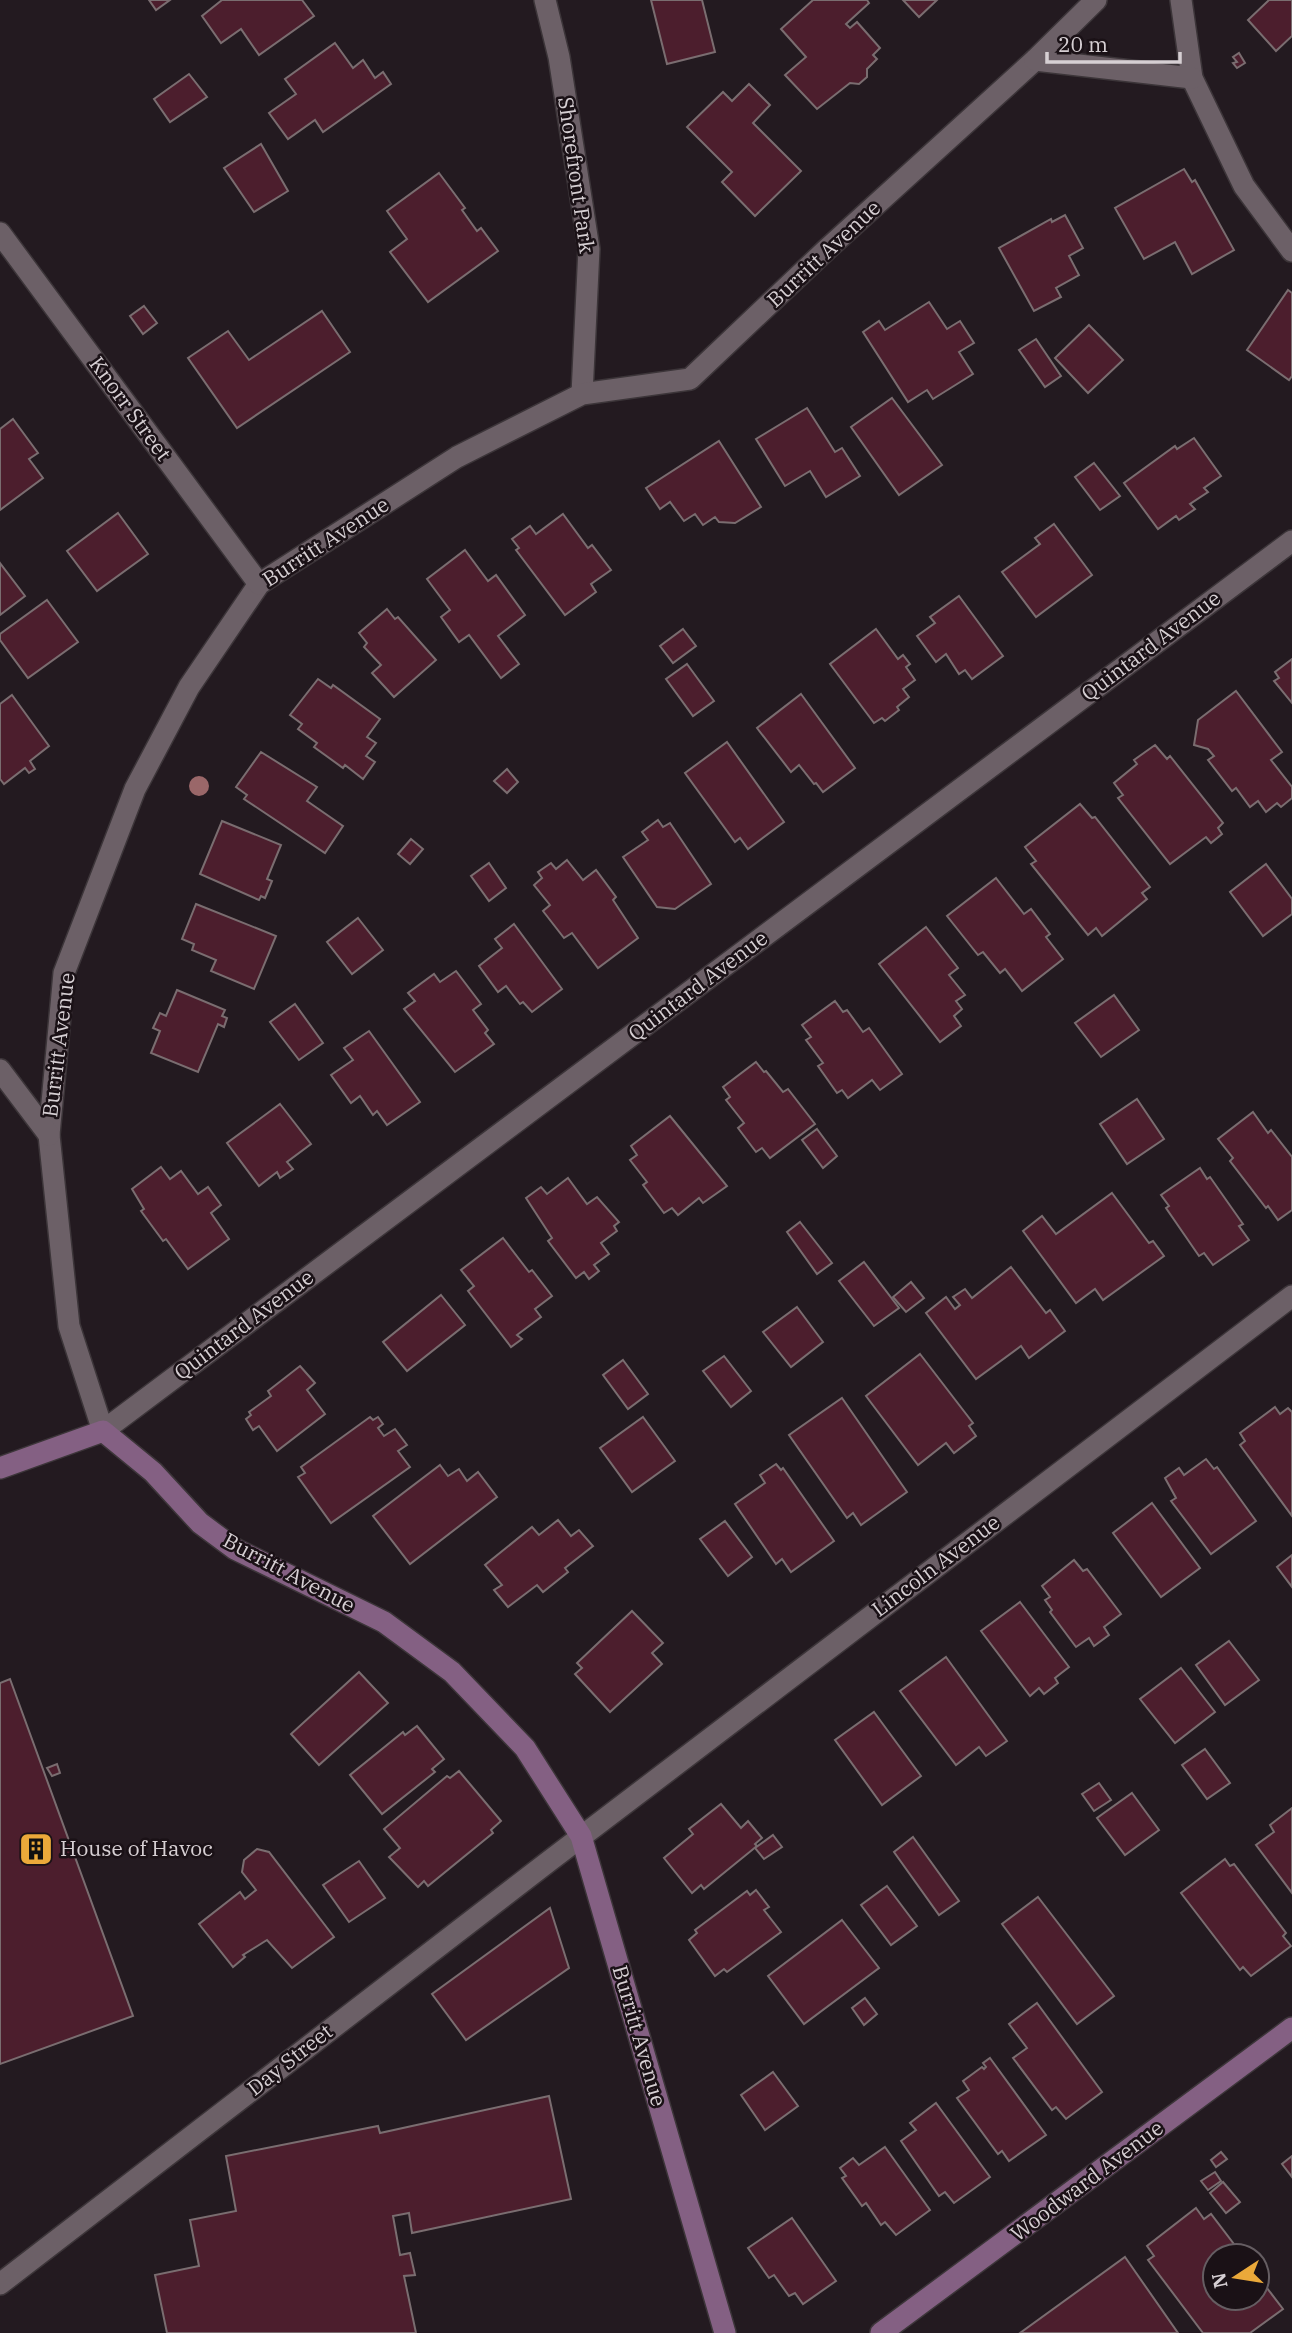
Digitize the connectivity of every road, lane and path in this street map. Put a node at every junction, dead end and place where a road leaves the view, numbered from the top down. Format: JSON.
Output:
{"nodes":[{"id":1,"x":545,"y":0,"type":"edge"},
{"id":2,"x":1096,"y":0,"type":"edge"},
{"id":3,"x":1181,"y":0,"type":"edge"},
{"id":4,"x":1035,"y":60,"type":"junction"},
{"id":5,"x":1192,"y":78,"type":"junction"},
{"id":6,"x":0,"y":233,"type":"edge"},
{"id":7,"x":1292,"y":251,"type":"edge"},
{"id":8,"x":582,"y":394,"type":"junction"},
{"id":9,"x":1292,"y":541,"type":"edge"},
{"id":10,"x":259,"y":584,"type":"junction"},
{"id":11,"x":0,"y":1070,"type":"edge"},
{"id":12,"x":49,"y":1135,"type":"junction"},
{"id":13,"x":1292,"y":1296,"type":"edge"},
{"id":14,"x":103,"y":1431,"type":"junction"},
{"id":15,"x":0,"y":1468,"type":"edge"},
{"id":16,"x":581,"y":1836,"type":"junction"},
{"id":17,"x":1292,"y":2028,"type":"edge"},
{"id":18,"x":0,"y":2284,"type":"edge"},
{"id":19,"x":724,"y":2333,"type":"edge"},
{"id":20,"x":881,"y":2333,"type":"edge"}],
"edges":[{"from":1,"to":8,"type":"street","name":"Shorefront Park"},
{"from":2,"to":4,"type":"street","name":"Burritt Avenue"},
{"from":3,"to":5,"type":"street"},
{"from":4,"to":5,"type":"street"},
{"from":4,"to":8,"type":"street","name":"Burritt Avenue"},
{"from":5,"to":7,"type":"street"},
{"from":6,"to":10,"type":"street","name":"Knorr Street"},
{"from":8,"to":10,"type":"street","name":"Burritt Avenue"},
{"from":9,"to":14,"type":"street","name":"Quintard Avenue"},
{"from":10,"to":12,"type":"street","name":"Burritt Avenue"},
{"from":11,"to":12,"type":"street"},
{"from":12,"to":14,"type":"street","name":"Burritt Avenue"},
{"from":13,"to":16,"type":"street","name":"Lincoln Avenue"},
{"from":14,"to":15,"type":"main road"},
{"from":14,"to":16,"type":"main road","name":"Burritt Avenue"},
{"from":16,"to":18,"type":"street","name":"Day Street"},
{"from":16,"to":19,"type":"main road","name":"Burritt Avenue"},
{"from":17,"to":20,"type":"main road","name":"Woodward Avenue"}]}
